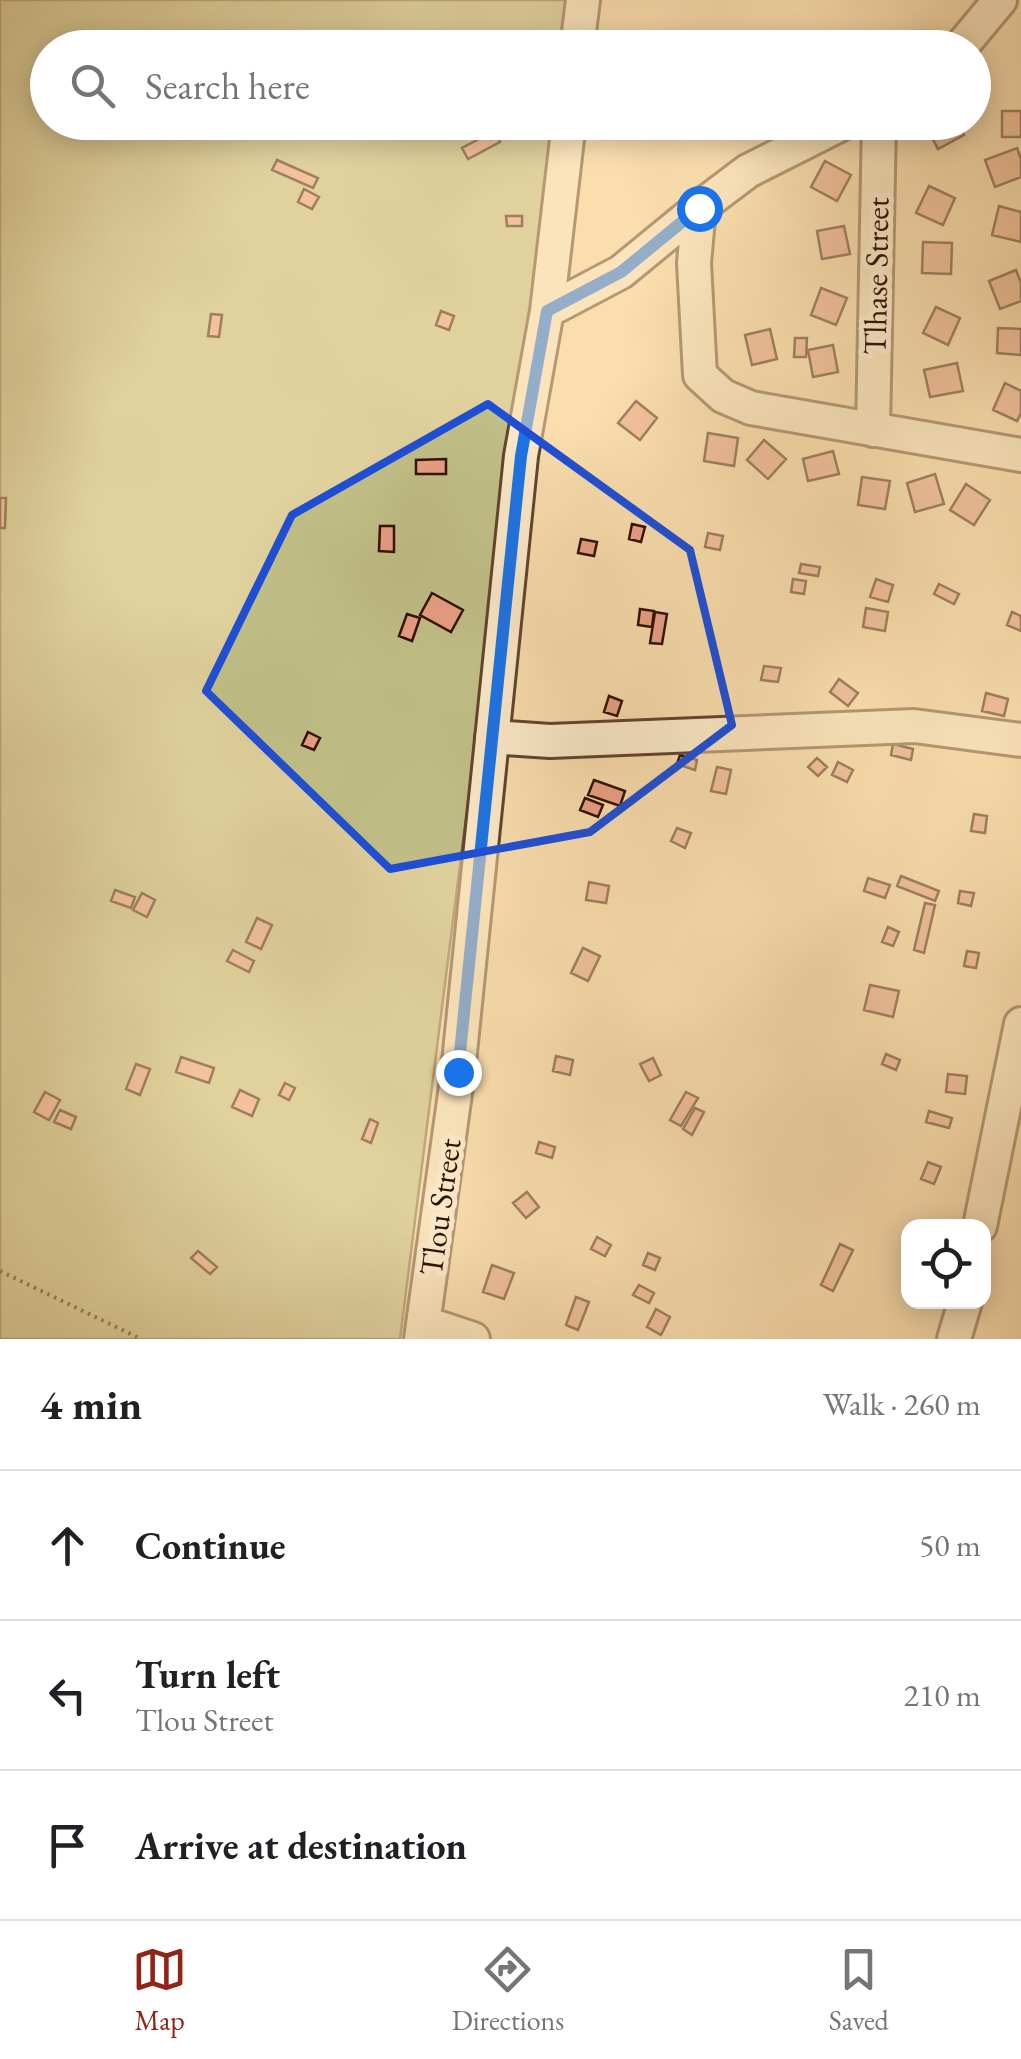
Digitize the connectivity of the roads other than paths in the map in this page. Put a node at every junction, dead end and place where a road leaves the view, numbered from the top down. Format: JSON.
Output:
{"nodes":[{"id":1,"x":583,"y":0,"type":"edge"},
{"id":2,"x":1000,"y":0,"type":"edge"},
{"id":3,"x":579,"y":30,"type":"edge"},
{"id":4,"x":975,"y":30,"type":"edge"},
{"id":5,"x":566,"y":140,"type":"edge"},
{"id":6,"x":809,"y":140,"type":"edge"},
{"id":7,"x":879,"y":140,"type":"edge"},
{"id":8,"x":699,"y":208,"type":"junction"},
{"id":9,"x":547,"y":311,"type":"junction"},
{"id":10,"x":874,"y":430,"type":"junction"},
{"id":11,"x":1021,"y":454,"type":"edge"},
{"id":12,"x":492,"y":737,"type":"junction"},
{"id":13,"x":1021,"y":740,"type":"edge"},
{"id":14,"x":1021,"y":1024,"type":"edge"},
{"id":15,"x":981,"y":1219,"type":"edge"},
{"id":16,"x":963,"y":1309,"type":"edge"},
{"id":17,"x":423,"y":1331,"type":"edge"},
{"id":18,"x":473,"y":1339,"type":"edge"},
{"id":19,"x":954,"y":1339,"type":"edge"}],
"edges":[{"from":1,"to":3,"type":"street"},
{"from":2,"to":4,"type":"street"},
{"from":5,"to":9,"type":"street","name":"Tlou Street"},
{"from":6,"to":8,"type":"street"},
{"from":7,"to":10,"type":"street","name":"Tlhase Street"},
{"from":8,"to":9,"type":"street"},
{"from":8,"to":10,"type":"street"},
{"from":9,"to":12,"type":"street","name":"Tlou Street"},
{"from":10,"to":11,"type":"street"},
{"from":12,"to":13,"type":"street"},
{"from":12,"to":17,"type":"street","name":"Tlou Street"},
{"from":14,"to":15,"type":"street"},
{"from":16,"to":19,"type":"street"},
{"from":17,"to":18,"type":"street"}]}
